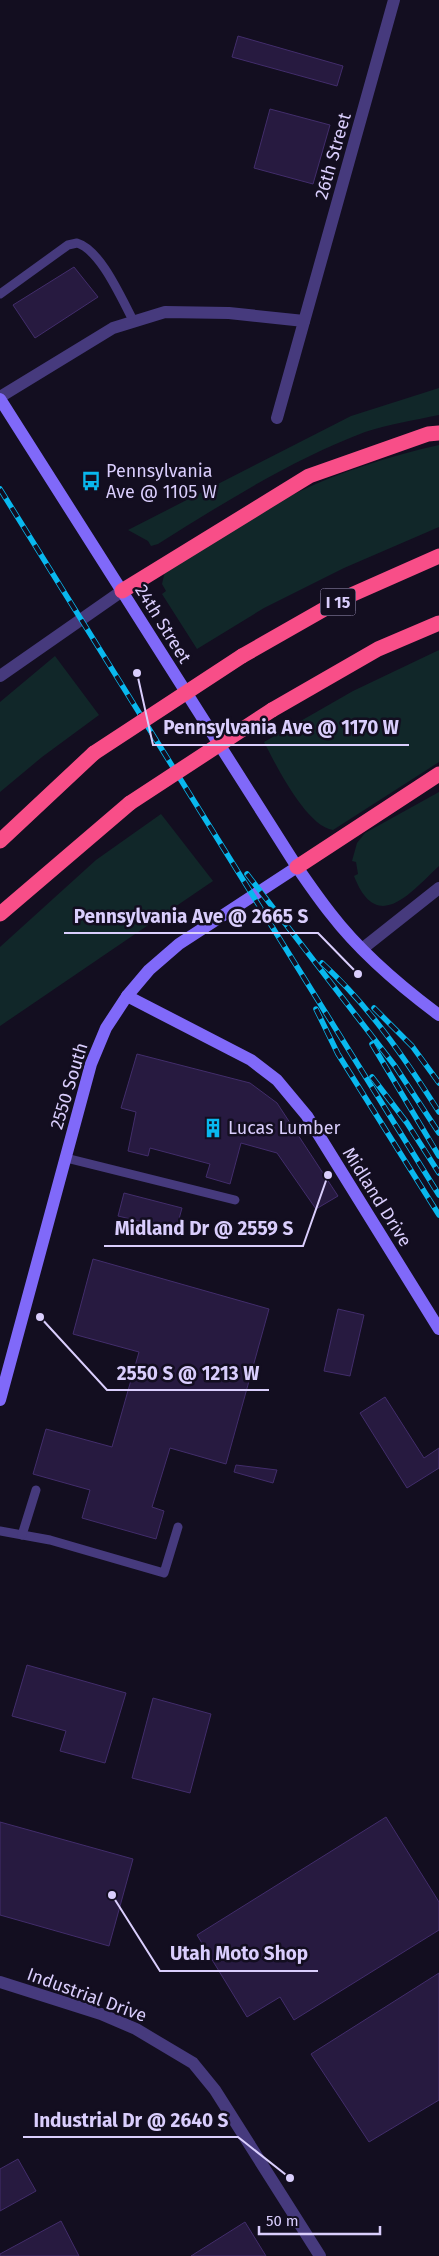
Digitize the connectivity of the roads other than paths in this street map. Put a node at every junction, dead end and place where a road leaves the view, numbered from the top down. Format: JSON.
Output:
{"nodes":[{"id":1,"x":394,"y":0,"type":"edge"},
{"id":2,"x":0,"y":294,"type":"edge"},
{"id":3,"x":304,"y":321,"type":"junction"},
{"id":4,"x":134,"y":322,"type":"junction"},
{"id":5,"x":0,"y":398,"type":"edge"},
{"id":6,"x":277,"y":418,"type":"dead end"},
{"id":7,"x":439,"y":433,"type":"edge"},
{"id":8,"x":439,"y":556,"type":"edge"},
{"id":9,"x":122,"y":591,"type":"junction"},
{"id":10,"x":439,"y":623,"type":"edge"},
{"id":11,"x":0,"y":676,"type":"edge"},
{"id":12,"x":439,"y":774,"type":"edge"},
{"id":13,"x":0,"y":841,"type":"edge"},
{"id":14,"x":297,"y":867,"type":"junction"},
{"id":15,"x":439,"y":888,"type":"edge"},
{"id":16,"x":0,"y":914,"type":"edge"},
{"id":17,"x":362,"y":949,"type":"junction"},
{"id":18,"x":127,"y":996,"type":"junction"},
{"id":19,"x":439,"y":1014,"type":"edge"},
{"id":20,"x":66,"y":1158,"type":"junction"},
{"id":21,"x":235,"y":1200,"type":"dead end"},
{"id":22,"x":439,"y":1329,"type":"edge"},
{"id":23,"x":0,"y":1400,"type":"edge"},
{"id":24,"x":36,"y":1490,"type":"dead end"},
{"id":25,"x":178,"y":1527,"type":"dead end"},
{"id":26,"x":0,"y":1531,"type":"edge"},
{"id":27,"x":22,"y":1535,"type":"junction"},
{"id":28,"x":0,"y":1982,"type":"edge"},
{"id":29,"x":320,"y":2256,"type":"edge"}],
"edges":[{"from":1,"to":3,"type":"street","name":"26th Street"},
{"from":2,"to":4,"type":"lane"},
{"from":3,"to":4,"type":"street"},
{"from":3,"to":6,"type":"street","name":"26th Street"},
{"from":4,"to":5,"type":"street"},
{"from":5,"to":9,"type":"main road","name":"24th Street"},
{"from":7,"to":9,"type":"highway"},
{"from":8,"to":13,"type":"highway","number":"I 15","bridge":true},
{"from":9,"to":11,"type":"street"},
{"from":9,"to":14,"type":"main road","name":"24th Street"},
{"from":10,"to":16,"type":"highway","bridge":true},
{"from":12,"to":14,"type":"highway"},
{"from":14,"to":17,"type":"main road","name":"24th Street"},
{"from":14,"to":18,"type":"main road","name":"2550 South"},
{"from":15,"to":17,"type":"street"},
{"from":17,"to":19,"type":"main road","name":"24th Street"},
{"from":18,"to":20,"type":"main road","name":"2550 South"},
{"from":18,"to":22,"type":"main road","name":"Midland Drive"},
{"from":20,"to":21,"type":"lane"},
{"from":20,"to":23,"type":"main road","name":"2550 South"},
{"from":24,"to":27,"type":"lane"},
{"from":25,"to":27,"type":"lane"},
{"from":26,"to":27,"type":"lane"},
{"from":28,"to":29,"type":"street","name":"Industrial Drive"}]}
